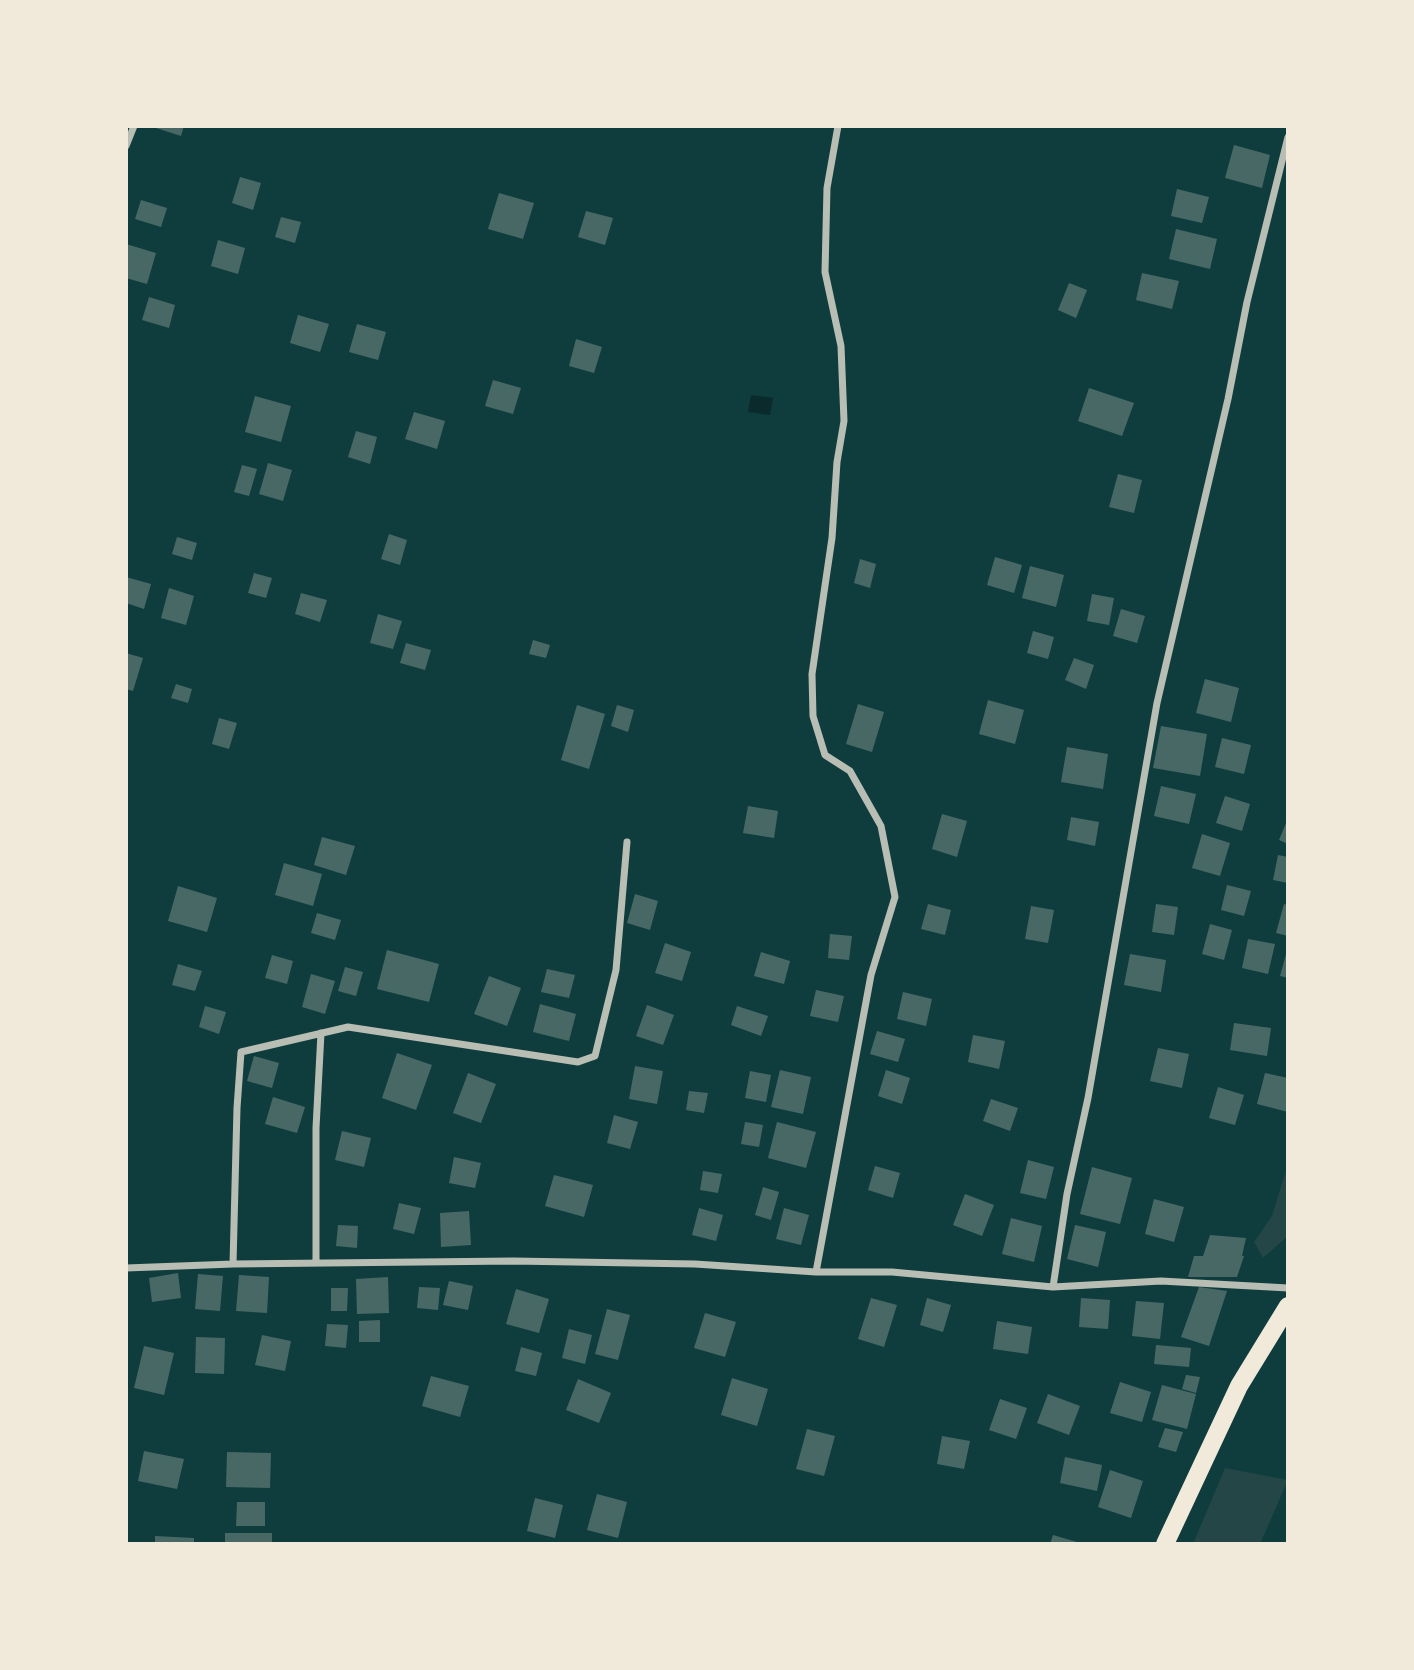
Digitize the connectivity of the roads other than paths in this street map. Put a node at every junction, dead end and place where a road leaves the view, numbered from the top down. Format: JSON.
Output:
{"nodes":[{"id":1,"x":134,"y":126,"type":"edge"},
{"id":2,"x":838,"y":126,"type":"edge"},
{"id":3,"x":1288,"y":137,"type":"edge"},
{"id":4,"x":126,"y":146,"type":"edge"},
{"id":5,"x":627,"y":842,"type":"dead end"},
{"id":6,"x":321,"y":1033,"type":"junction"},
{"id":7,"x":316,"y":1262,"type":"junction"},
{"id":8,"x":233,"y":1264,"type":"junction"},
{"id":9,"x":126,"y":1268,"type":"edge"},
{"id":10,"x":816,"y":1272,"type":"junction"},
{"id":11,"x":1053,"y":1287,"type":"junction"},
{"id":12,"x":1288,"y":1288,"type":"edge"},
{"id":13,"x":1288,"y":1306,"type":"edge"},
{"id":14,"x":1165,"y":1544,"type":"edge"}],
"edges":[{"from":1,"to":4,"type":"street"},
{"from":2,"to":10,"type":"street"},
{"from":3,"to":11,"type":"street"},
{"from":5,"to":6,"type":"street"},
{"from":6,"to":7,"type":"street"},
{"from":6,"to":8,"type":"street"},
{"from":7,"to":8,"type":"street"},
{"from":7,"to":10,"type":"street"},
{"from":8,"to":9,"type":"street"},
{"from":10,"to":11,"type":"street"},
{"from":11,"to":12,"type":"street"},
{"from":13,"to":14,"type":"highway"}]}
